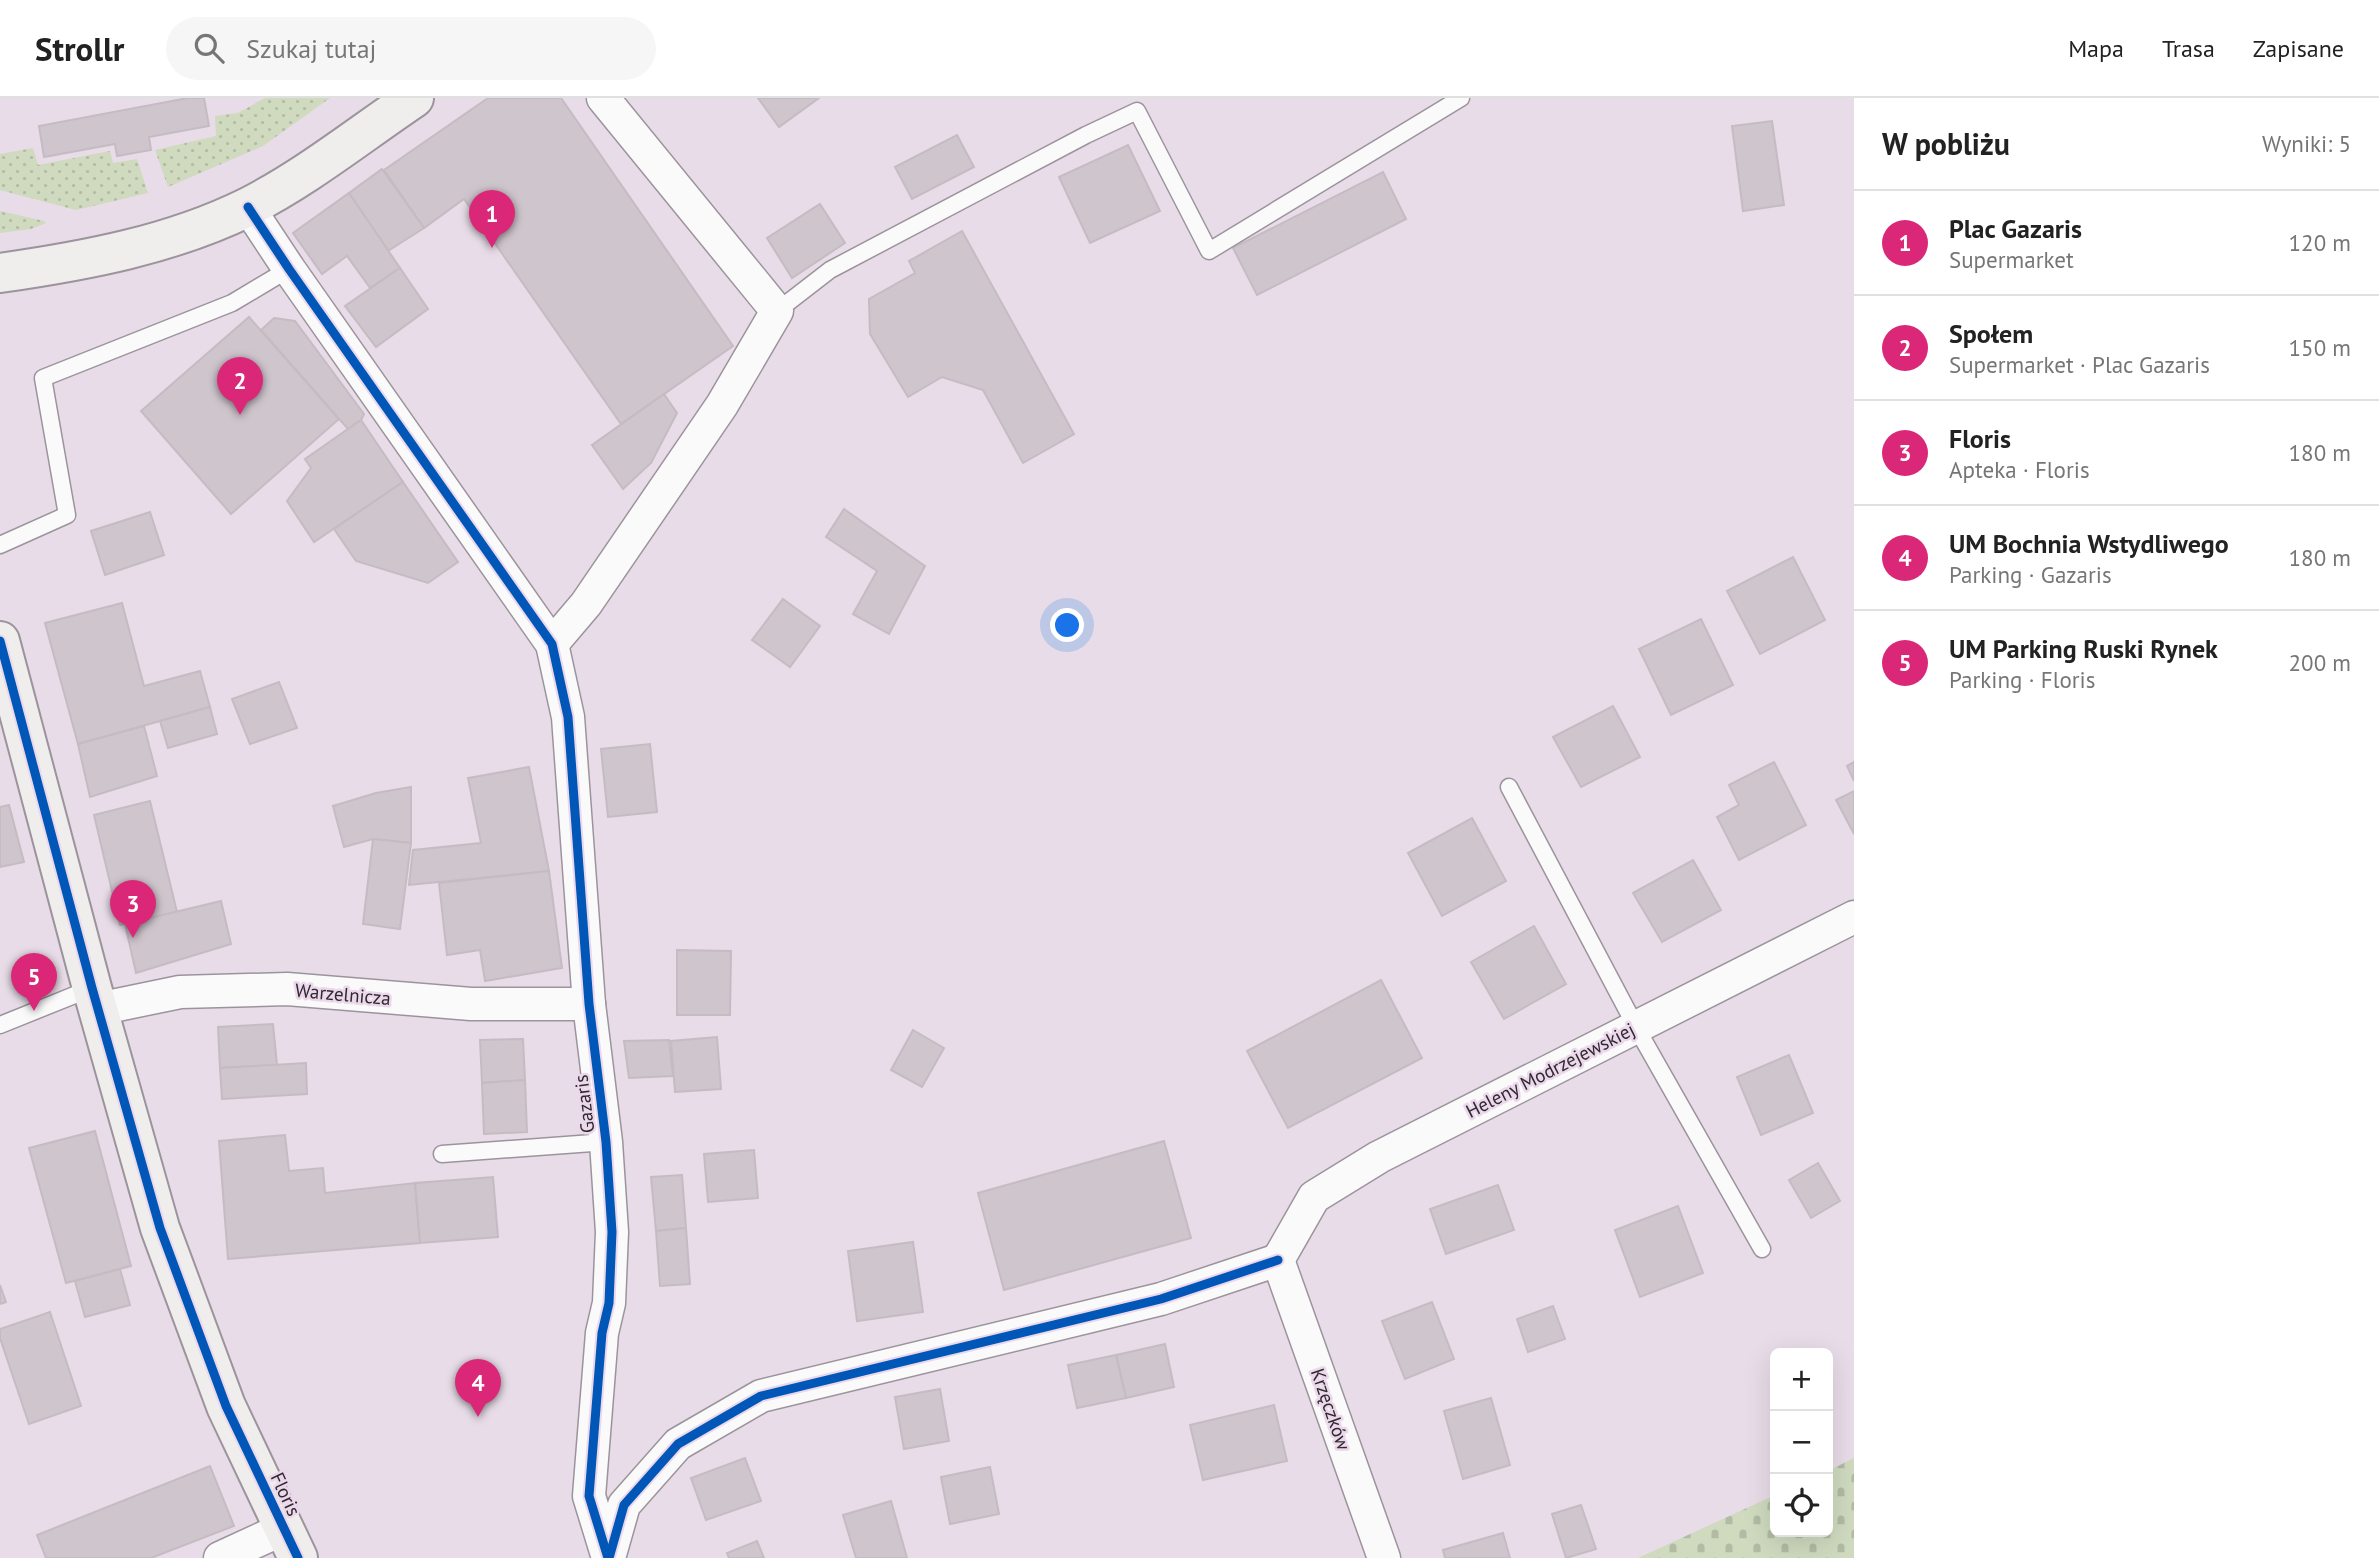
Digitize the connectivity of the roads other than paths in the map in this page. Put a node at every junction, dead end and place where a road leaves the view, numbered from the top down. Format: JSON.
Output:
{"nodes":[{"id":1,"x":414,"y":98,"type":"edge"},
{"id":2,"x":603,"y":98,"type":"edge"},
{"id":3,"x":1461,"y":98,"type":"edge"},
{"id":4,"x":248,"y":206,"type":"junction"},
{"id":5,"x":289,"y":269,"type":"junction"},
{"id":6,"x":0,"y":272,"type":"edge"},
{"id":7,"x":777,"y":311,"type":"junction"},
{"id":8,"x":0,"y":545,"type":"edge"},
{"id":9,"x":0,"y":641,"type":"edge"},
{"id":10,"x":552,"y":644,"type":"junction"},
{"id":11,"x":1509,"y":787,"type":"dead end"},
{"id":12,"x":1854,"y":917,"type":"edge"},
{"id":13,"x":95,"y":999,"type":"junction"},
{"id":14,"x":589,"y":1004,"type":"junction"},
{"id":15,"x":0,"y":1026,"type":"edge"},
{"id":16,"x":1636,"y":1027,"type":"junction"},
{"id":17,"x":606,"y":1142,"type":"junction"},
{"id":18,"x":442,"y":1154,"type":"dead end"},
{"id":19,"x":1762,"y":1249,"type":"dead end"},
{"id":20,"x":1278,"y":1260,"type":"junction"},
{"id":21,"x":291,"y":1544,"type":"edge"},
{"id":22,"x":220,"y":1558,"type":"edge"},
{"id":23,"x":609,"y":1558,"type":"edge"},
{"id":24,"x":1384,"y":1558,"type":"edge"}],
"edges":[{"from":1,"to":4,"type":"street"},
{"from":2,"to":7,"type":"street"},
{"from":3,"to":7,"type":"lane"},
{"from":4,"to":5,"type":"street"},
{"from":4,"to":6,"type":"street"},
{"from":5,"to":8,"type":"lane"},
{"from":5,"to":10,"type":"street"},
{"from":7,"to":10,"type":"street"},
{"from":9,"to":13,"type":"street","name":"Floris"},
{"from":10,"to":14,"type":"street","name":"Gazaris"},
{"from":11,"to":16,"type":"lane"},
{"from":12,"to":16,"type":"street","name":"Heleny Modrzejewskiej"},
{"from":13,"to":14,"type":"street","name":"Warzelnicza"},
{"from":13,"to":15,"type":"lane"},
{"from":13,"to":21,"type":"street","name":"Floris"},
{"from":14,"to":17,"type":"street","name":"Gazaris"},
{"from":16,"to":19,"type":"lane"},
{"from":16,"to":20,"type":"street","name":"Heleny Modrzejewskiej"},
{"from":17,"to":18,"type":"lane"},
{"from":17,"to":23,"type":"street","name":"Gazaris"},
{"from":20,"to":23,"type":"street"},
{"from":20,"to":24,"type":"street","name":"Krzęczków"},
{"from":21,"to":22,"type":"street"}]}
